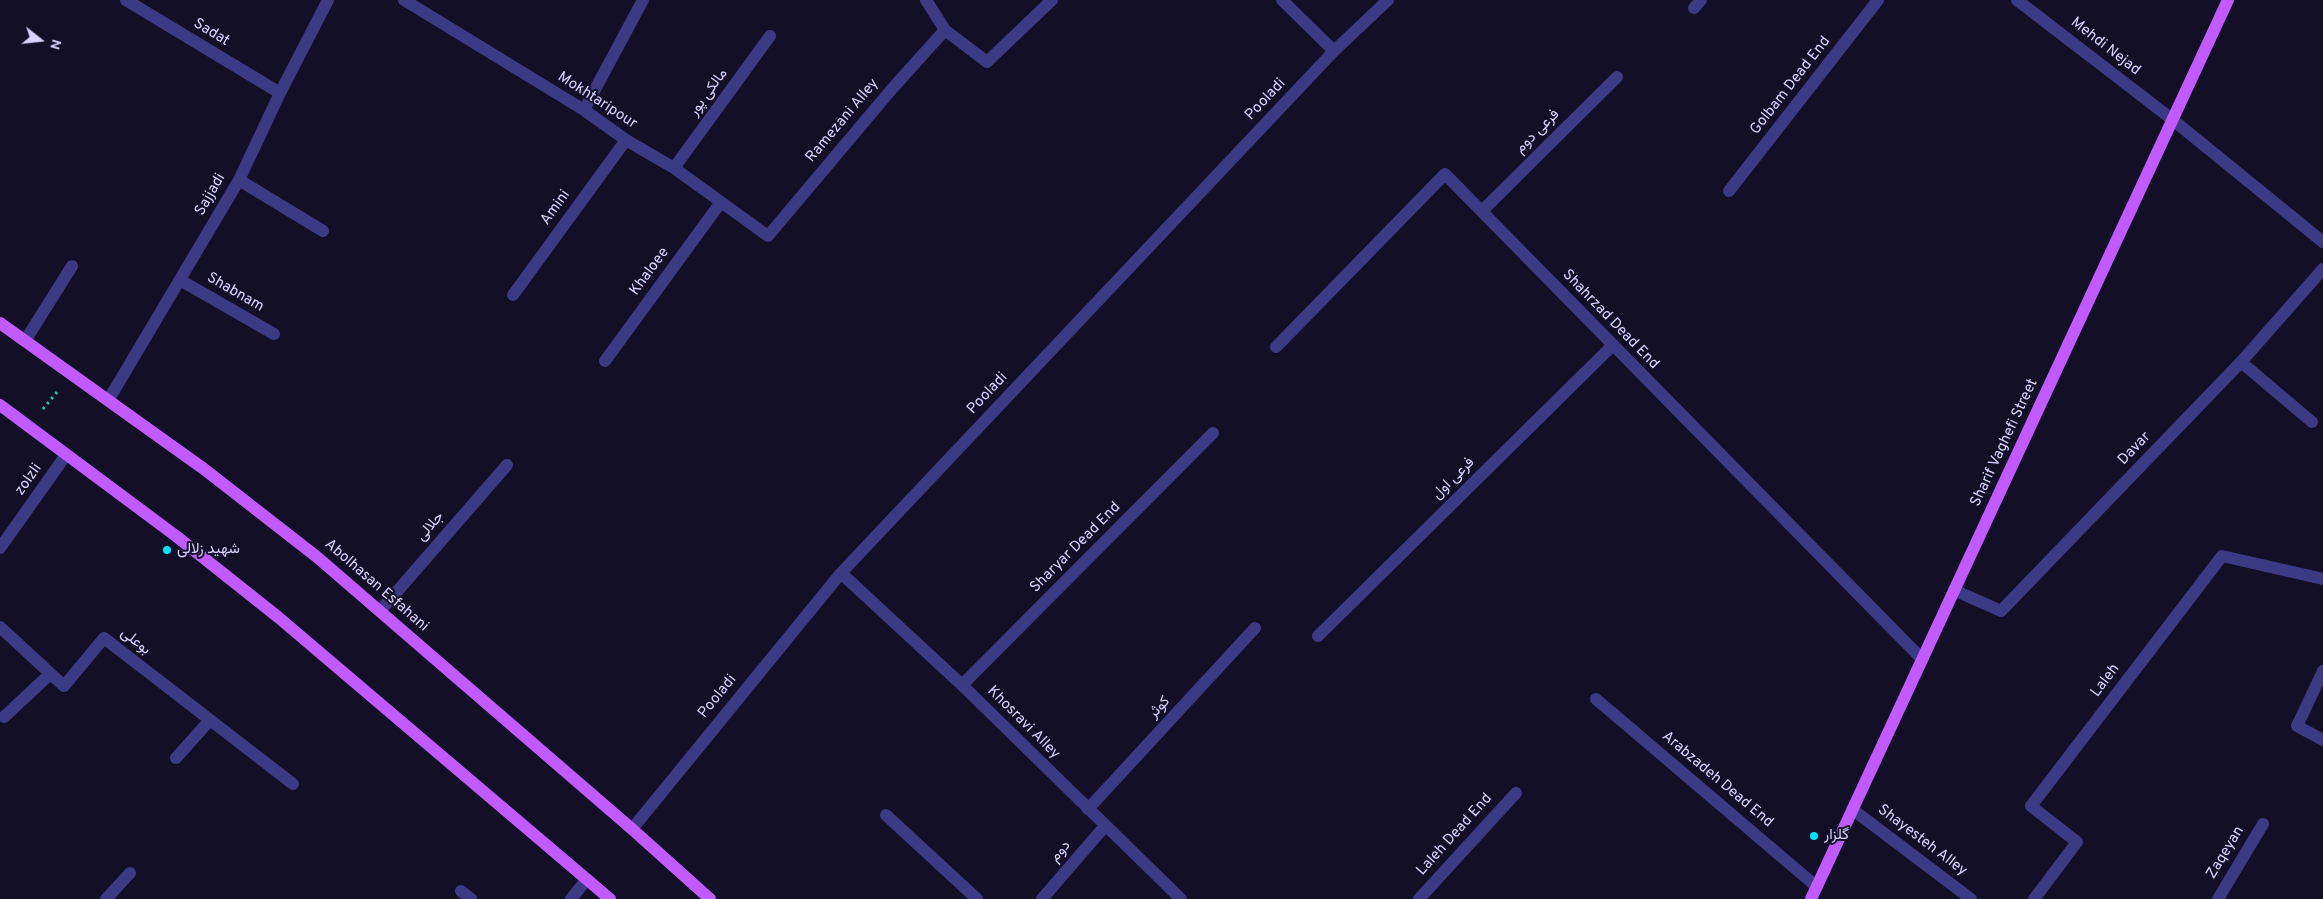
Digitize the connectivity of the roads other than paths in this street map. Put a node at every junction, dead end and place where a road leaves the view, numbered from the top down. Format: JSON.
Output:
{"nodes":[{"id":1,"x":126,"y":0,"type":"edge"},
{"id":2,"x":328,"y":0,"type":"edge"},
{"id":3,"x":404,"y":0,"type":"edge"},
{"id":4,"x":643,"y":0,"type":"edge"},
{"id":5,"x":926,"y":0,"type":"edge"},
{"id":6,"x":1052,"y":0,"type":"edge"},
{"id":7,"x":1282,"y":0,"type":"edge"},
{"id":8,"x":1388,"y":0,"type":"edge"},
{"id":9,"x":1878,"y":0,"type":"edge"},
{"id":10,"x":2017,"y":0,"type":"edge"},
{"id":11,"x":2228,"y":0,"type":"edge"},
{"id":12,"x":945,"y":30,"type":"junction"},
{"id":13,"x":770,"y":36,"type":"dead end"},
{"id":14,"x":1334,"y":51,"type":"junction"},
{"id":15,"x":1617,"y":77,"type":"dead end"},
{"id":16,"x":280,"y":93,"type":"junction"},
{"id":17,"x":584,"y":110,"type":"junction"},
{"id":18,"x":2173,"y":120,"type":"junction"},
{"id":19,"x":626,"y":140,"type":"junction"},
{"id":20,"x":674,"y":168,"type":"junction"},
{"id":21,"x":239,"y":180,"type":"junction"},
{"id":22,"x":1729,"y":192,"type":"dead end"},
{"id":23,"x":721,"y":202,"type":"junction"},
{"id":24,"x":1482,"y":211,"type":"junction"},
{"id":25,"x":323,"y":231,"type":"dead end"},
{"id":26,"x":768,"y":236,"type":"joint"},
{"id":27,"x":2323,"y":242,"type":"edge"},
{"id":28,"x":72,"y":266,"type":"dead end"},
{"id":29,"x":2323,"y":269,"type":"edge"},
{"id":30,"x":180,"y":280,"type":"junction"},
{"id":31,"x":513,"y":295,"type":"dead end"},
{"id":32,"x":0,"y":323,"type":"edge"},
{"id":33,"x":274,"y":334,"type":"dead end"},
{"id":34,"x":25,"y":341,"type":"junction"},
{"id":35,"x":1612,"y":346,"type":"junction"},
{"id":36,"x":1276,"y":347,"type":"dead end"},
{"id":37,"x":606,"y":361,"type":"dead end"},
{"id":38,"x":2241,"y":362,"type":"junction"},
{"id":39,"x":109,"y":400,"type":"junction"},
{"id":40,"x":0,"y":405,"type":"edge"},
{"id":41,"x":2312,"y":422,"type":"dead end"},
{"id":42,"x":1213,"y":433,"type":"dead end"},
{"id":43,"x":66,"y":455,"type":"junction"},
{"id":44,"x":507,"y":465,"type":"dead end"},
{"id":45,"x":0,"y":548,"type":"edge"},
{"id":46,"x":841,"y":573,"type":"junction"},
{"id":47,"x":2323,"y":579,"type":"edge"},
{"id":48,"x":1954,"y":590,"type":"junction"},
{"id":49,"x":380,"y":611,"type":"junction"},
{"id":50,"x":0,"y":627,"type":"edge"},
{"id":51,"x":1255,"y":628,"type":"dead end"},
{"id":52,"x":1318,"y":636,"type":"dead end"},
{"id":53,"x":1922,"y":660,"type":"junction"},
{"id":54,"x":2323,"y":671,"type":"edge"},
{"id":55,"x":50,"y":674,"type":"junction"},
{"id":56,"x":962,"y":685,"type":"junction"},
{"id":57,"x":1596,"y":699,"type":"dead end"},
{"id":58,"x":4,"y":717,"type":"dead end"},
{"id":59,"x":210,"y":720,"type":"junction"},
{"id":60,"x":2323,"y":740,"type":"edge"},
{"id":61,"x":176,"y":758,"type":"dead end"},
{"id":62,"x":293,"y":784,"type":"dead end"},
{"id":63,"x":1516,"y":793,"type":"dead end"},
{"id":64,"x":1088,"y":809,"type":"junction"},
{"id":65,"x":1852,"y":809,"type":"junction"},
{"id":66,"x":886,"y":815,"type":"dead end"},
{"id":67,"x":2263,"y":824,"type":"dead end"},
{"id":68,"x":1105,"y":826,"type":"junction"},
{"id":69,"x":632,"y":829,"type":"junction"},
{"id":70,"x":130,"y":873,"type":"dead end"},
{"id":71,"x":587,"y":879,"type":"junction"},
{"id":72,"x":1816,"y":887,"type":"junction"},
{"id":73,"x":106,"y":899,"type":"edge"},
{"id":74,"x":571,"y":899,"type":"edge"},
{"id":75,"x":610,"y":899,"type":"edge"},
{"id":76,"x":710,"y":899,"type":"edge"},
{"id":77,"x":977,"y":899,"type":"edge"},
{"id":78,"x":1042,"y":899,"type":"edge"},
{"id":79,"x":1181,"y":899,"type":"edge"},
{"id":80,"x":1419,"y":899,"type":"edge"},
{"id":81,"x":1811,"y":899,"type":"edge"},
{"id":82,"x":1972,"y":899,"type":"edge"},
{"id":83,"x":2034,"y":899,"type":"edge"},
{"id":84,"x":2218,"y":899,"type":"edge"}],
"edges":[{"from":1,"to":16,"type":"street","name":"Sadat"},
{"from":2,"to":16,"type":"street","name":"Sajjadi"},
{"from":3,"to":17,"type":"street","name":"Mokhtaripour"},
{"from":4,"to":17,"type":"street"},
{"from":5,"to":12,"type":"street"},
{"from":6,"to":12,"type":"street"},
{"from":7,"to":14,"type":"street"},
{"from":8,"to":14,"type":"street","name":"Pooladi"},
{"from":9,"to":22,"type":"street","name":"Golbam Dead End"},
{"from":10,"to":18,"type":"street","name":"Mehdi Nejad"},
{"from":11,"to":18,"type":"main road","name":"Sharif Vaghefi Street"},
{"from":12,"to":26,"type":"street","name":"Ramezani Alley"},
{"from":13,"to":20,"type":"street","name":"مالکی پور"},
{"from":14,"to":46,"type":"street","name":"Pooladi"},
{"from":15,"to":24,"type":"street","name":"فرعی دوم"},
{"from":16,"to":21,"type":"street","name":"Sajjadi"},
{"from":17,"to":19,"type":"street","name":"Mokhtaripour"},
{"from":18,"to":27,"type":"street","name":"Mehdi Nejad"},
{"from":18,"to":48,"type":"main road","name":"Sharif Vaghefi Street"},
{"from":19,"to":20,"type":"street","name":"Mokhtaripour"},
{"from":19,"to":31,"type":"street","name":"Amini"},
{"from":20,"to":23,"type":"street","name":"Mokhtaripour"},
{"from":21,"to":25,"type":"street"},
{"from":21,"to":30,"type":"street","name":"Sajjadi"},
{"from":23,"to":26,"type":"street","name":"Mokhtaripour"},
{"from":23,"to":37,"type":"street","name":"Khaloee"},
{"from":24,"to":35,"type":"street","name":"Shahrzad Dead End"},
{"from":24,"to":36,"type":"street","name":"Shahrzad Dead End"},
{"from":28,"to":34,"type":"street"},
{"from":29,"to":38,"type":"street","name":"Davar"},
{"from":30,"to":33,"type":"street","name":"Shabnam"},
{"from":30,"to":39,"type":"street","name":"Sajjadi"},
{"from":32,"to":34,"type":"main road","name":"Abolhasan Esfahani"},
{"from":34,"to":39,"type":"main road","name":"Abolhasan Esfahani"},
{"from":35,"to":52,"type":"street","name":"فرعی اول"},
{"from":35,"to":53,"type":"street","name":"Shahrzad Dead End"},
{"from":38,"to":41,"type":"street"},
{"from":38,"to":48,"type":"street","name":"Davar"},
{"from":39,"to":49,"type":"main road","name":"Abolhasan Esfahani"},
{"from":40,"to":43,"type":"main road"},
{"from":42,"to":56,"type":"street","name":"Sharyar Dead End"},
{"from":43,"to":45,"type":"street","name":"zolzli"},
{"from":43,"to":71,"type":"main road"},
{"from":44,"to":49,"type":"street","name":"جلالی"},
{"from":46,"to":56,"type":"street","name":"Khosravi Alley"},
{"from":46,"to":69,"type":"street","name":"Pooladi"},
{"from":47,"to":83,"type":"street","name":"Laleh"},
{"from":48,"to":53,"type":"main road","name":"Sharif Vaghefi Street"},
{"from":49,"to":69,"type":"main road","name":"Abolhasan Esfahani"},
{"from":50,"to":55,"type":"street","name":"بوعلی"},
{"from":51,"to":64,"type":"street","name":"کوثر"},
{"from":53,"to":65,"type":"main road","name":"Sharif Vaghefi Street"},
{"from":54,"to":60,"type":"street"},
{"from":55,"to":58,"type":"street"},
{"from":55,"to":59,"type":"street","name":"بوعلی"},
{"from":56,"to":64,"type":"street","name":"Khosravi Alley"},
{"from":57,"to":72,"type":"street","name":"Arabzadeh Dead End"},
{"from":59,"to":61,"type":"street"},
{"from":59,"to":62,"type":"street","name":"بوعلی"},
{"from":63,"to":80,"type":"street","name":"Laleh Dead End"},
{"from":64,"to":68,"type":"street","name":"Khosravi Alley"},
{"from":65,"to":72,"type":"main road","name":"Sharif Vaghefi Street"},
{"from":65,"to":82,"type":"street","name":"Shayesteh Alley"},
{"from":66,"to":77,"type":"street"},
{"from":67,"to":84,"type":"street","name":"Zaqeyan"},
{"from":68,"to":78,"type":"street","name":"دوم"},
{"from":68,"to":79,"type":"street","name":"Khosravi Alley"},
{"from":69,"to":76,"type":"main road","name":"Abolhasan Esfahani"},
{"from":70,"to":73,"type":"street"},
{"from":71,"to":74,"type":"street"},
{"from":71,"to":75,"type":"main road"},
{"from":72,"to":81,"type":"main road","name":"Sharif Vaghefi Street"}]}
